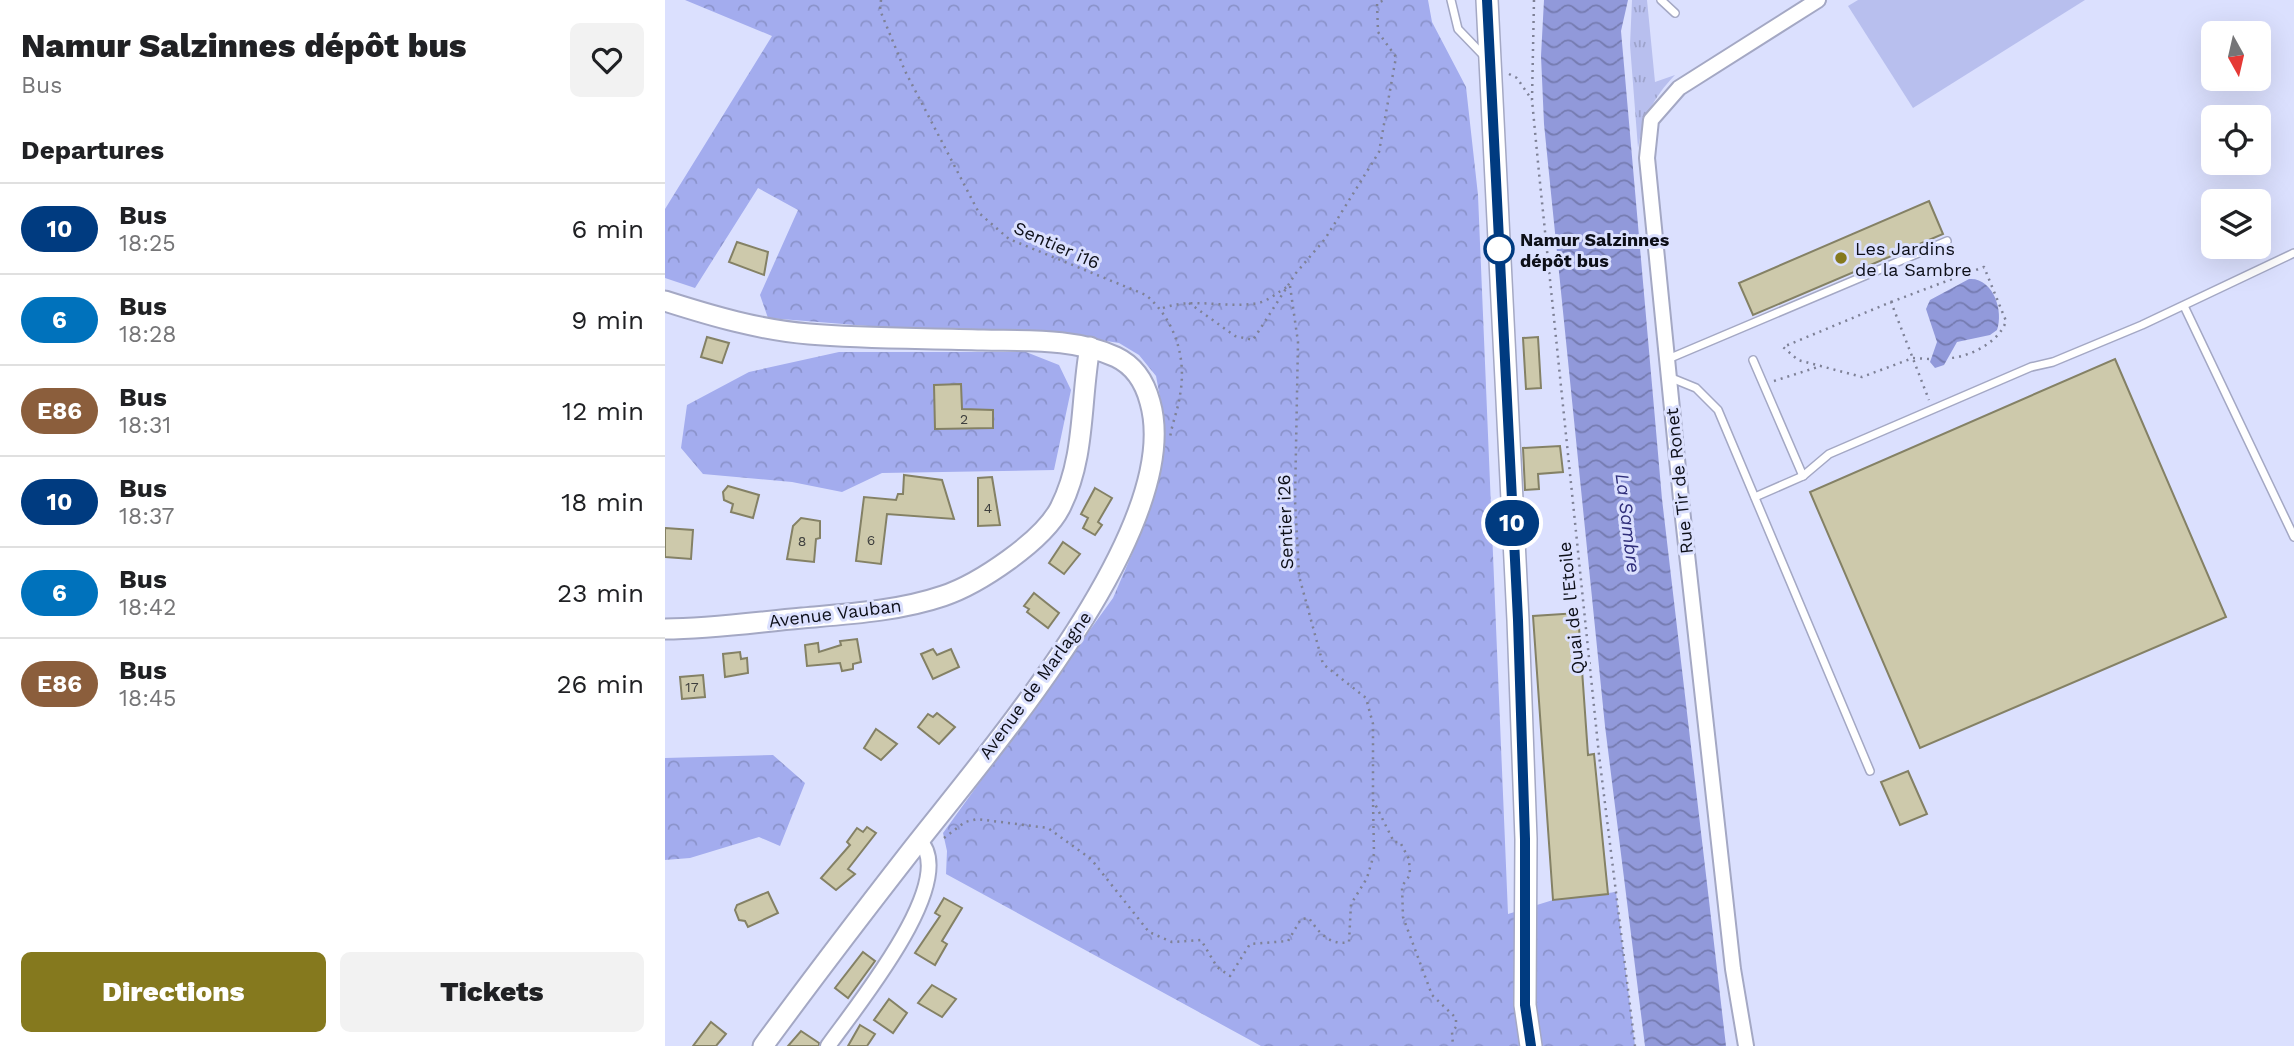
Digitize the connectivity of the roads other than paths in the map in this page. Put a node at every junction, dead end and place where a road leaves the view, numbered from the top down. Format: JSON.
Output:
{"nodes":[{"id":1,"x":1451,"y":0,"type":"edge"},
{"id":2,"x":1487,"y":0,"type":"edge"},
{"id":3,"x":1661,"y":0,"type":"edge"},
{"id":4,"x":1818,"y":0,"type":"edge"},
{"id":5,"x":1675,"y":13,"type":"dead end"},
{"id":6,"x":1490,"y":62,"type":"junction"},
{"id":7,"x":1947,"y":241,"type":"dead end"},
{"id":8,"x":2294,"y":253,"type":"edge"},
{"id":9,"x":665,"y":301,"type":"edge"},
{"id":10,"x":2184,"y":306,"type":"junction"},
{"id":11,"x":1090,"y":348,"type":"junction"},
{"id":12,"x":1668,"y":359,"type":"junction"},
{"id":13,"x":1753,"y":360,"type":"dead end"},
{"id":14,"x":1668,"y":377,"type":"junction"},
{"id":15,"x":1803,"y":476,"type":"junction"},
{"id":16,"x":1755,"y":497,"type":"junction"},
{"id":17,"x":2294,"y":537,"type":"edge"},
{"id":18,"x":665,"y":629,"type":"edge"},
{"id":19,"x":1870,"y":771,"type":"dead end"},
{"id":20,"x":923,"y":845,"type":"junction"},
{"id":21,"x":763,"y":1046,"type":"edge"},
{"id":22,"x":828,"y":1046,"type":"edge"},
{"id":23,"x":1531,"y":1046,"type":"edge"},
{"id":24,"x":1746,"y":1046,"type":"edge"}],
"edges":[{"from":1,"to":6,"type":"lane"},
{"from":2,"to":6,"type":"main road"},
{"from":3,"to":5,"type":"lane"},
{"from":4,"to":12,"type":"street","name":"Rue Tir de Ronet"},
{"from":6,"to":23,"type":"main road"},
{"from":7,"to":12,"type":"lane"},
{"from":8,"to":10,"type":"lane"},
{"from":9,"to":11,"type":"main road","name":"Avenue de Marlagne"},
{"from":10,"to":15,"type":"lane"},
{"from":10,"to":17,"type":"lane"},
{"from":11,"to":18,"type":"main road","name":"Avenue Vauban"},
{"from":11,"to":20,"type":"main road","name":"Avenue de Marlagne"},
{"from":12,"to":14,"type":"street","name":"Rue Tir de Ronet"},
{"from":13,"to":15,"type":"lane"},
{"from":14,"to":16,"type":"lane"},
{"from":14,"to":24,"type":"street","name":"Rue Tir de Ronet"},
{"from":15,"to":16,"type":"lane"},
{"from":16,"to":19,"type":"lane"},
{"from":20,"to":21,"type":"main road","name":"Avenue de Marlagne"},
{"from":20,"to":22,"type":"street"}]}
